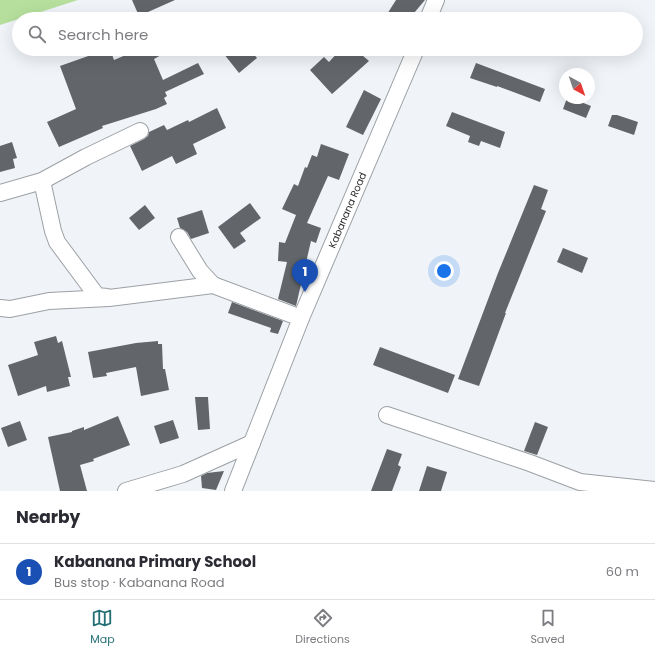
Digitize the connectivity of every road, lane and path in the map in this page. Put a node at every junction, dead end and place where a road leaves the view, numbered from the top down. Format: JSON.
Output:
{"nodes":[{"id":1,"x":436,"y":0,"type":"edge"},
{"id":2,"x":431,"y":12,"type":"edge"},
{"id":3,"x":413,"y":56,"type":"edge"},
{"id":4,"x":140,"y":131,"type":"dead end"},
{"id":5,"x":42,"y":181,"type":"junction"},
{"id":6,"x":0,"y":192,"type":"edge"},
{"id":7,"x":179,"y":236,"type":"dead end"},
{"id":8,"x":213,"y":285,"type":"junction"},
{"id":9,"x":109,"y":298,"type":"junction"},
{"id":10,"x":0,"y":308,"type":"edge"},
{"id":11,"x":301,"y":318,"type":"junction"},
{"id":12,"x":387,"y":415,"type":"dead end"},
{"id":13,"x":252,"y":444,"type":"junction"},
{"id":14,"x":655,"y":490,"type":"edge"},
{"id":15,"x":126,"y":491,"type":"edge"},
{"id":16,"x":233,"y":491,"type":"edge"}],
"edges":[{"from":1,"to":2,"type":"street"},
{"from":3,"to":11,"type":"street","name":"Kabanana Road"},
{"from":4,"to":5,"type":"street"},
{"from":5,"to":6,"type":"street"},
{"from":5,"to":9,"type":"street"},
{"from":7,"to":8,"type":"street"},
{"from":8,"to":9,"type":"street"},
{"from":8,"to":11,"type":"street"},
{"from":9,"to":10,"type":"street"},
{"from":11,"to":13,"type":"street","name":"Kabanana Road"},
{"from":12,"to":14,"type":"street"},
{"from":13,"to":15,"type":"street"},
{"from":13,"to":16,"type":"street","name":"Kabanana Road"}]}
